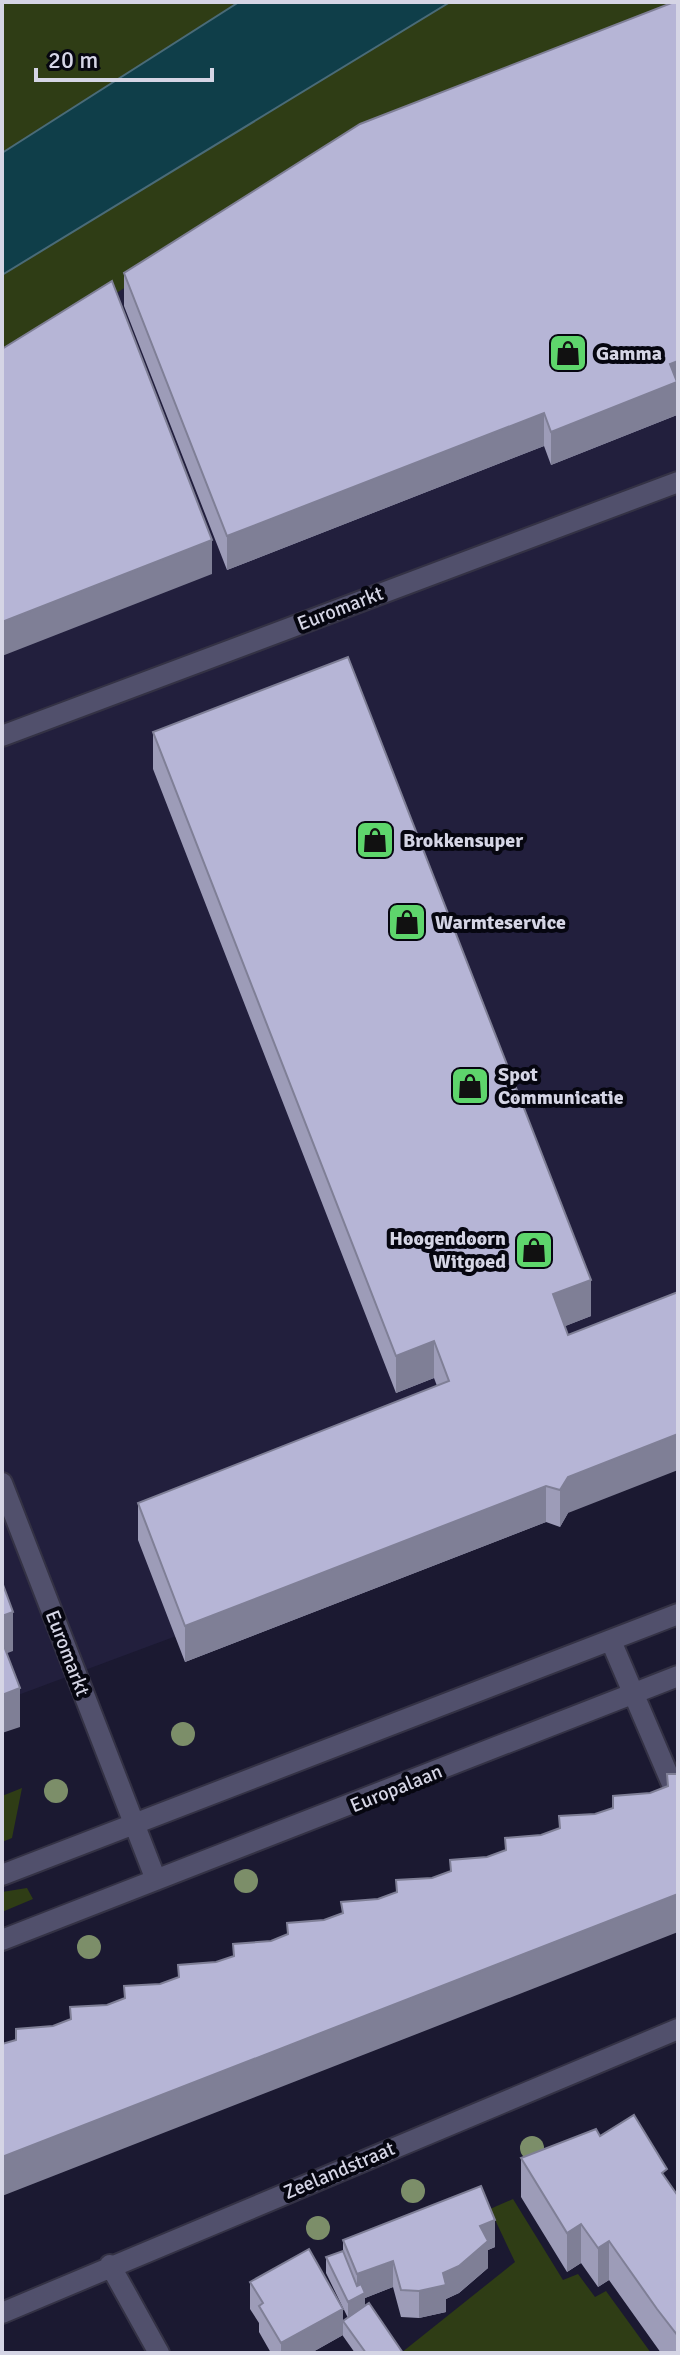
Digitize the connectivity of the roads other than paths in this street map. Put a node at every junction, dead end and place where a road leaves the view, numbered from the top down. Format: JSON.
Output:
{"nodes":[{"id":1,"x":678,"y":482,"type":"edge"},
{"id":2,"x":2,"y":736,"type":"edge"},
{"id":3,"x":2,"y":1483,"type":"edge"},
{"id":4,"x":678,"y":1614,"type":"edge"},
{"id":5,"x":611,"y":1641,"type":"junction"},
{"id":6,"x":678,"y":1676,"type":"edge"},
{"id":7,"x":634,"y":1694,"type":"junction"},
{"id":8,"x":678,"y":1798,"type":"edge"},
{"id":9,"x":135,"y":1823,"type":"junction"},
{"id":10,"x":2,"y":1875,"type":"edge"},
{"id":11,"x":156,"y":1880,"type":"junction"},
{"id":12,"x":2,"y":1940,"type":"edge"},
{"id":13,"x":678,"y":2029,"type":"edge"},
{"id":14,"x":110,"y":2265,"type":"junction"},
{"id":15,"x":2,"y":2313,"type":"edge"},
{"id":16,"x":159,"y":2353,"type":"edge"}],
"edges":[{"from":1,"to":2,"type":"street","name":"Euromarkt"},
{"from":3,"to":9,"type":"street","name":"Euromarkt"},
{"from":4,"to":5,"type":"street"},
{"from":5,"to":7,"type":"street"},
{"from":5,"to":9,"type":"street"},
{"from":6,"to":7,"type":"street","name":"Europalaan"},
{"from":7,"to":8,"type":"street"},
{"from":7,"to":11,"type":"street","name":"Europalaan"},
{"from":9,"to":10,"type":"street"},
{"from":9,"to":11,"type":"street"},
{"from":11,"to":12,"type":"street","name":"Europalaan"},
{"from":13,"to":14,"type":"street","name":"Zeelandstraat"},
{"from":14,"to":15,"type":"street","name":"Zeelandstraat"},
{"from":14,"to":16,"type":"street"}]}
